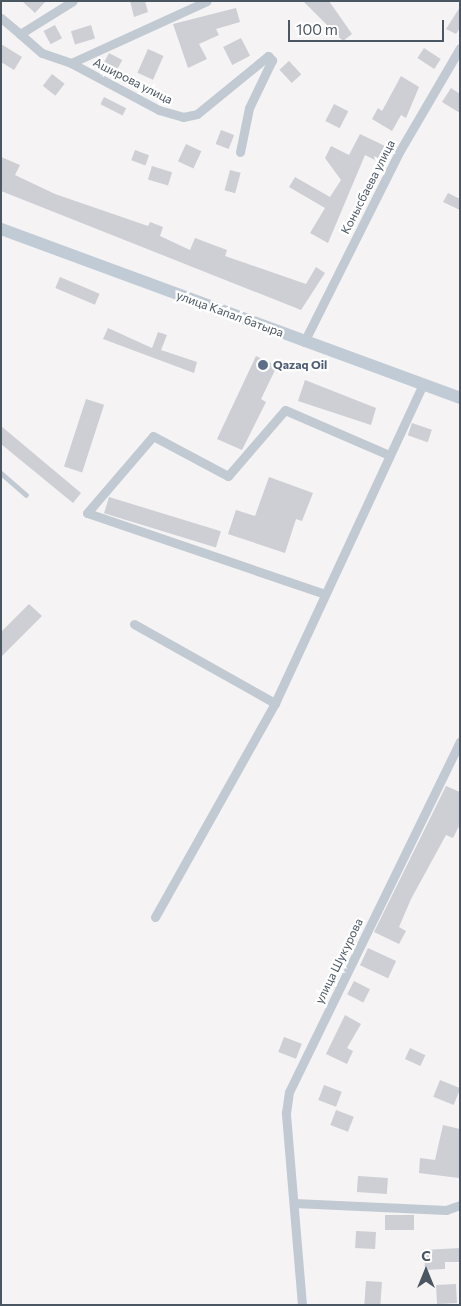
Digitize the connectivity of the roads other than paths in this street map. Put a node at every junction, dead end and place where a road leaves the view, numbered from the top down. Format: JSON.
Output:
{"nodes":[{"id":1,"x":73,"y":1,"type":"edge"},
{"id":2,"x":207,"y":1,"type":"edge"},
{"id":3,"x":1,"y":18,"type":"edge"},
{"id":4,"x":20,"y":34,"type":"junction"},
{"id":5,"x":460,"y":48,"type":"edge"},
{"id":6,"x":71,"y":63,"type":"junction"},
{"id":7,"x":240,"y":152,"type":"dead end"},
{"id":8,"x":1,"y":229,"type":"edge"},
{"id":9,"x":304,"y":342,"type":"junction"},
{"id":10,"x":423,"y":384,"type":"junction"},
{"id":11,"x":460,"y":398,"type":"edge"},
{"id":12,"x":390,"y":455,"type":"junction"},
{"id":13,"x":1,"y":473,"type":"edge"},
{"id":14,"x":26,"y":495,"type":"dead end"},
{"id":15,"x":325,"y":594,"type":"junction"},
{"id":16,"x":134,"y":624,"type":"dead end"},
{"id":17,"x":275,"y":703,"type":"junction"},
{"id":18,"x":460,"y":742,"type":"edge"},
{"id":19,"x":155,"y":917,"type":"dead end"},
{"id":20,"x":294,"y":1203,"type":"junction"},
{"id":21,"x":460,"y":1205,"type":"edge"},
{"id":22,"x":302,"y":1305,"type":"edge"}],
"edges":[{"from":1,"to":4,"type":"street"},
{"from":2,"to":6,"type":"street"},
{"from":3,"to":4,"type":"street"},
{"from":4,"to":6,"type":"street"},
{"from":5,"to":9,"type":"street","name":"Конысбаева улица"},
{"from":6,"to":7,"type":"street","name":"Аширова улица"},
{"from":8,"to":9,"type":"main road","name":"улица Капал батыра"},
{"from":9,"to":10,"type":"main road","name":"улица Капал батыра"},
{"from":10,"to":11,"type":"main road","name":"улица Капал батыра"},
{"from":10,"to":12,"type":"street"},
{"from":12,"to":15,"type":"street"},
{"from":12,"to":15,"type":"street"},
{"from":13,"to":14,"type":"lane"},
{"from":15,"to":17,"type":"street"},
{"from":16,"to":17,"type":"street"},
{"from":17,"to":19,"type":"street"},
{"from":18,"to":20,"type":"street","name":"улица Шукурова"},
{"from":20,"to":21,"type":"street"},
{"from":20,"to":22,"type":"street","name":"улица Шукурова"}]}
